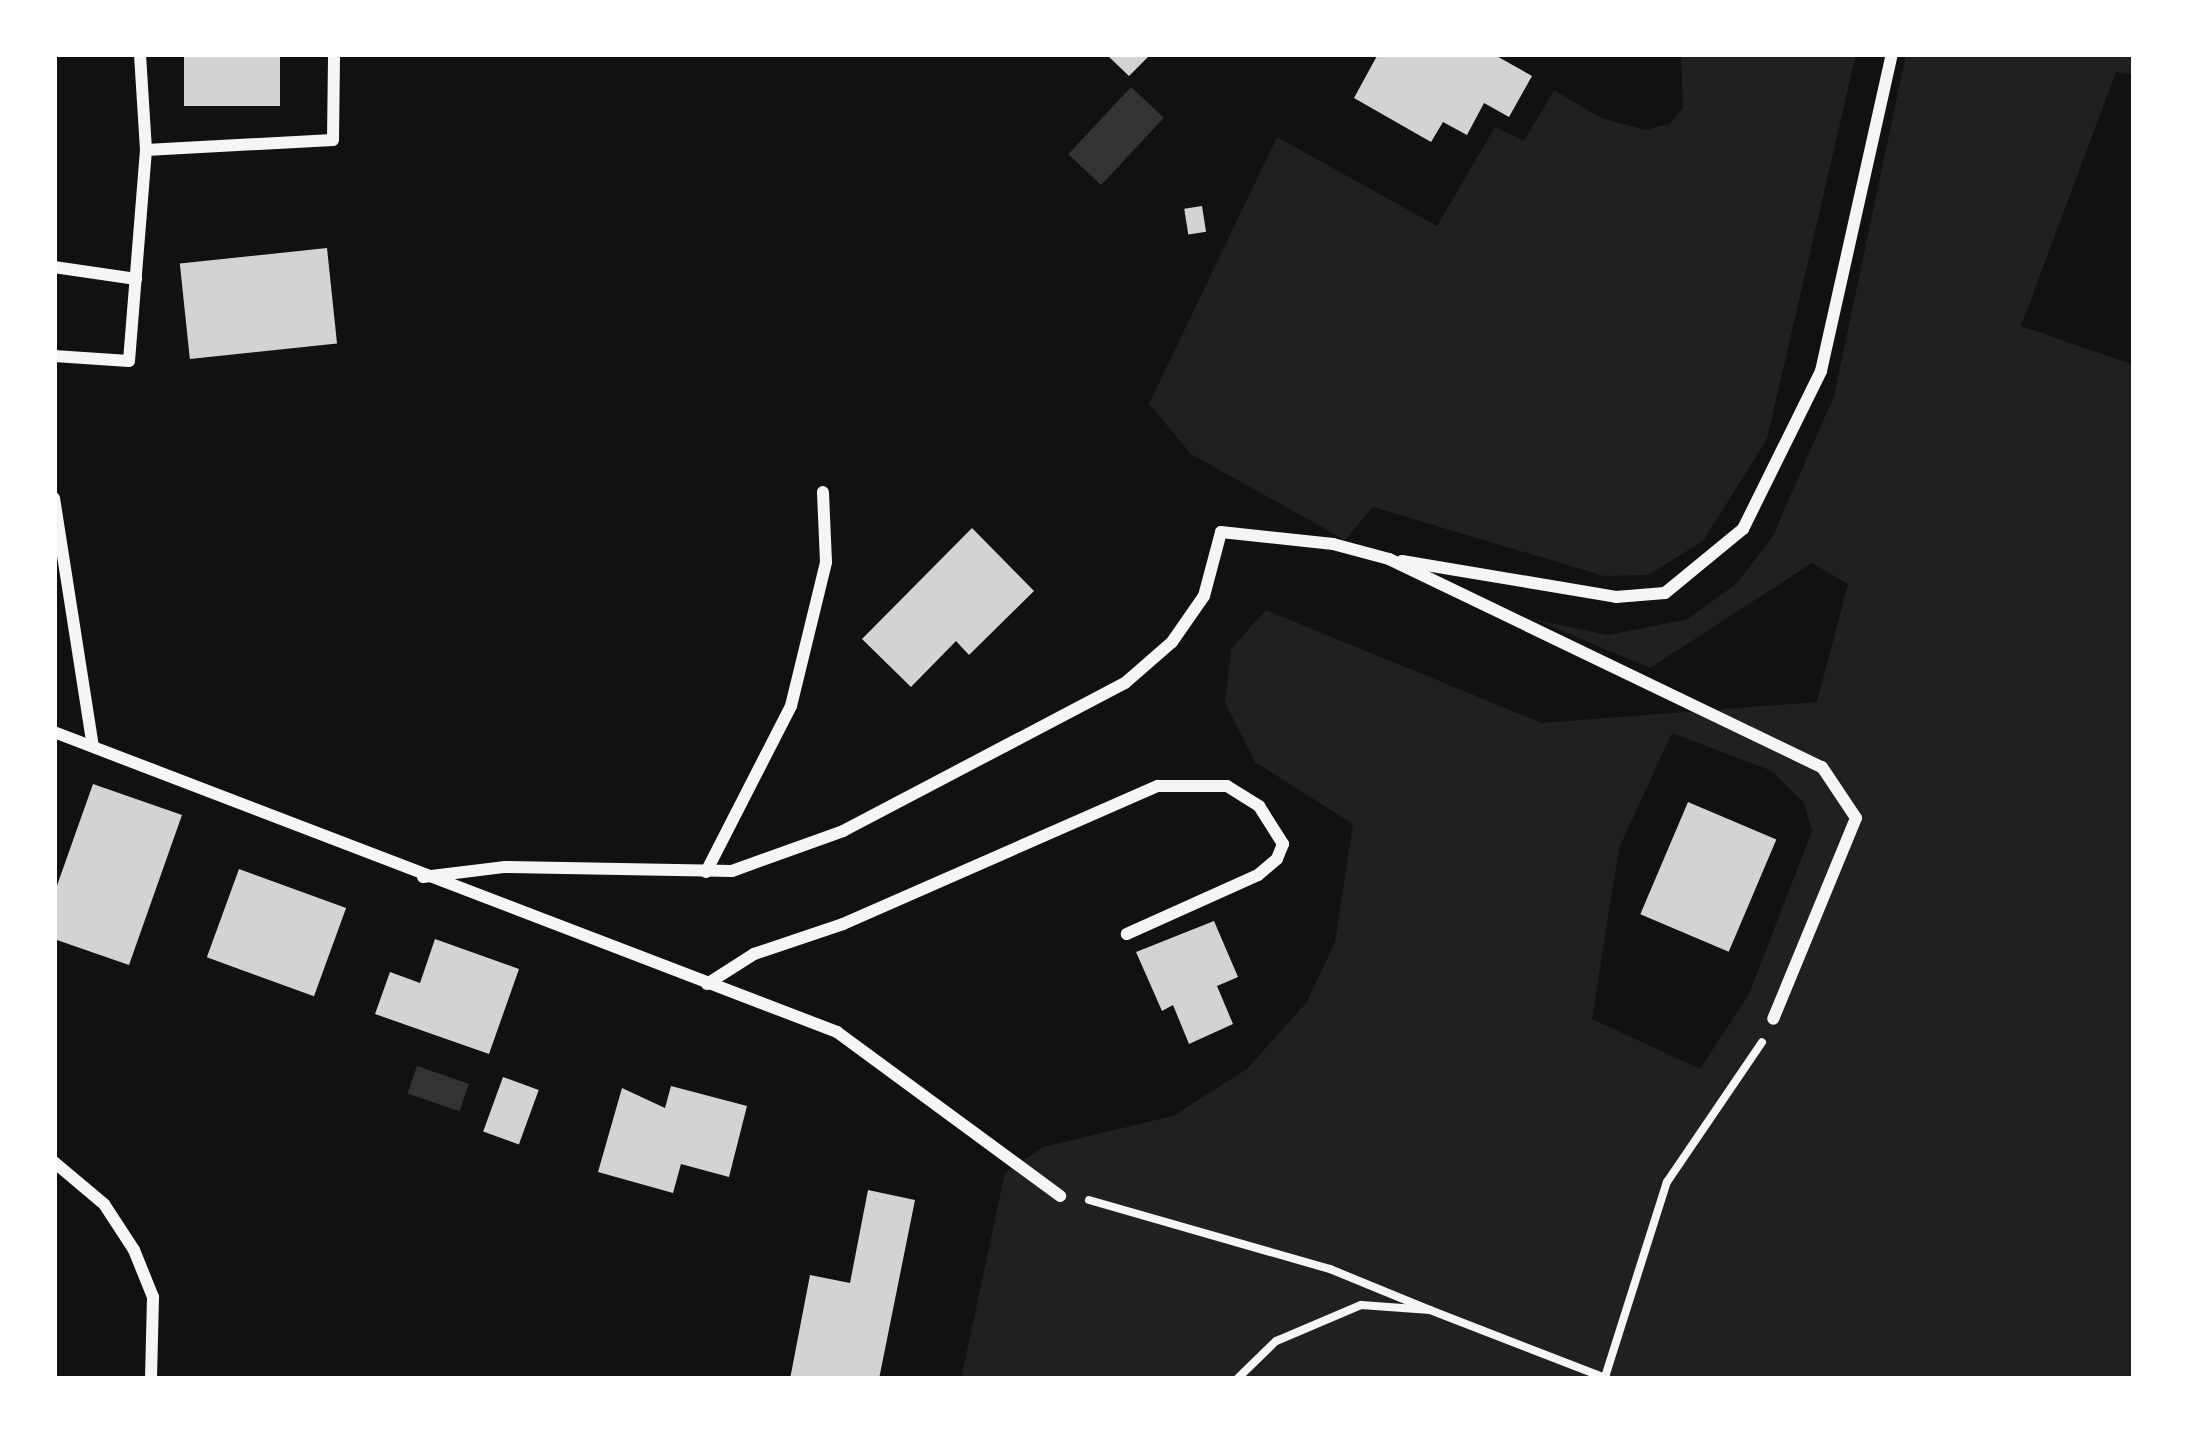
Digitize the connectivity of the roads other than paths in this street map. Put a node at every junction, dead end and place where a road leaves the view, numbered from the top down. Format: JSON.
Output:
{"nodes":[{"id":1,"x":140,"y":54,"type":"edge"},
{"id":2,"x":334,"y":54,"type":"edge"},
{"id":3,"x":1892,"y":54,"type":"edge"},
{"id":4,"x":146,"y":150,"type":"junction"},
{"id":5,"x":54,"y":267,"type":"edge"},
{"id":6,"x":136,"y":279,"type":"junction"},
{"id":7,"x":54,"y":356,"type":"edge"},
{"id":8,"x":823,"y":492,"type":"dead end"},
{"id":9,"x":54,"y":498,"type":"edge"},
{"id":10,"x":1389,"y":560,"type":"junction"},
{"id":11,"x":54,"y":732,"type":"edge"},
{"id":12,"x":93,"y":746,"type":"junction"},
{"id":13,"x":706,"y":872,"type":"junction"},
{"id":14,"x":423,"y":877,"type":"junction"},
{"id":15,"x":1126,"y":934,"type":"dead end"},
{"id":16,"x":706,"y":984,"type":"junction"},
{"id":17,"x":1774,"y":1019,"type":"road end"},
{"id":18,"x":54,"y":1162,"type":"edge"},
{"id":19,"x":1060,"y":1196,"type":"road end"},
{"id":20,"x":152,"y":1379,"type":"edge"}],
"edges":[{"from":1,"to":4,"type":"street"},
{"from":2,"to":4,"type":"street"},
{"from":3,"to":10,"type":"street"},
{"from":4,"to":6,"type":"street"},
{"from":5,"to":6,"type":"street"},
{"from":6,"to":7,"type":"street"},
{"from":8,"to":13,"type":"street"},
{"from":9,"to":12,"type":"street"},
{"from":10,"to":13,"type":"street"},
{"from":10,"to":17,"type":"street"},
{"from":11,"to":12,"type":"street"},
{"from":12,"to":14,"type":"street"},
{"from":13,"to":14,"type":"street"},
{"from":14,"to":16,"type":"street"},
{"from":15,"to":16,"type":"street"},
{"from":16,"to":19,"type":"street"},
{"from":18,"to":20,"type":"street"}]}
